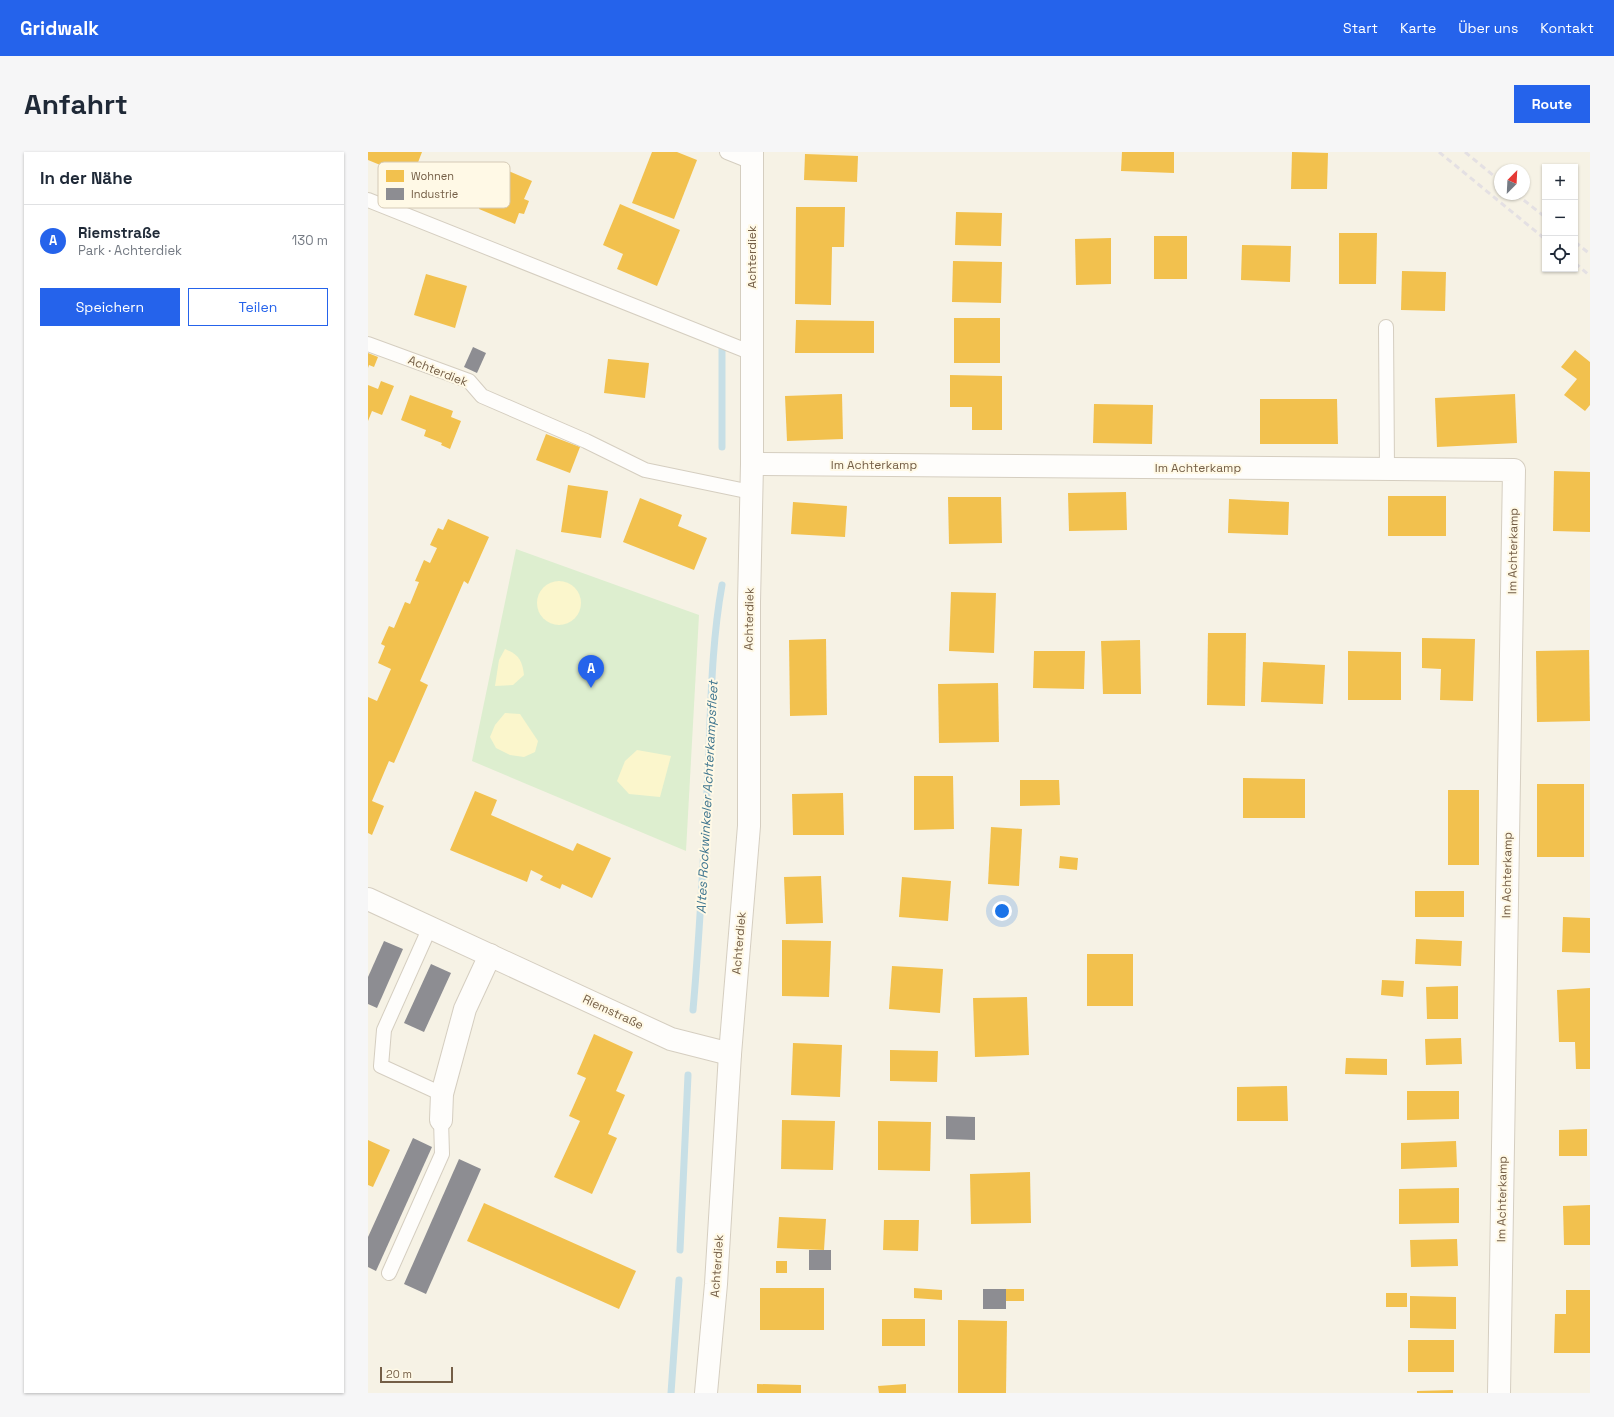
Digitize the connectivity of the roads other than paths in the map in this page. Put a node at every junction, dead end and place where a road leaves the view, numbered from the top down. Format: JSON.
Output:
{"nodes":[{"id":1,"x":727,"y":152,"type":"edge"},
{"id":2,"x":752,"y":157,"type":"edge"},
{"id":3,"x":368,"y":200,"type":"edge"},
{"id":4,"x":378,"y":204,"type":"edge"},
{"id":5,"x":388,"y":208,"type":"edge"},
{"id":6,"x":1386,"y":327,"type":"dead end"},
{"id":7,"x":368,"y":344,"type":"edge"},
{"id":8,"x":752,"y":353,"type":"junction"},
{"id":9,"x":752,"y":464,"type":"junction"},
{"id":10,"x":1387,"y":470,"type":"junction"},
{"id":11,"x":751,"y":492,"type":"junction"},
{"id":12,"x":368,"y":899,"type":"edge"},
{"id":13,"x":430,"y":927,"type":"junction"},
{"id":14,"x":490,"y":955,"type":"junction"},
{"id":15,"x":730,"y":1054,"type":"junction"},
{"id":16,"x":442,"y":1094,"type":"junction"},
{"id":17,"x":441,"y":1120,"type":"joint"},
{"id":18,"x":389,"y":1273,"type":"dead end"},
{"id":19,"x":706,"y":1393,"type":"edge"},
{"id":20,"x":1498,"y":1393,"type":"edge"}],
"edges":[{"from":1,"to":2,"type":"lane","name":"Achterdiek"},
{"from":2,"to":8,"type":"street","name":"Achterdiek"},
{"from":3,"to":4,"type":"lane"},
{"from":5,"to":8,"type":"lane"},
{"from":6,"to":10,"type":"lane"},
{"from":7,"to":11,"type":"lane","name":"Achterdiek"},
{"from":8,"to":9,"type":"street","name":"Achterdiek"},
{"from":9,"to":10,"type":"street","name":"Im Achterkamp"},
{"from":9,"to":11,"type":"street","name":"Achterdiek"},
{"from":10,"to":20,"type":"street","name":"Im Achterkamp"},
{"from":11,"to":15,"type":"street","name":"Achterdiek"},
{"from":12,"to":13,"type":"street","name":"Riemstraße"},
{"from":13,"to":14,"type":"street","name":"Riemstraße"},
{"from":13,"to":16,"type":"lane"},
{"from":14,"to":15,"type":"street","name":"Riemstraße"},
{"from":14,"to":16,"type":"street"},
{"from":15,"to":19,"type":"street","name":"Achterdiek"},
{"from":16,"to":17,"type":"street"},
{"from":17,"to":18,"type":"lane"}]}
